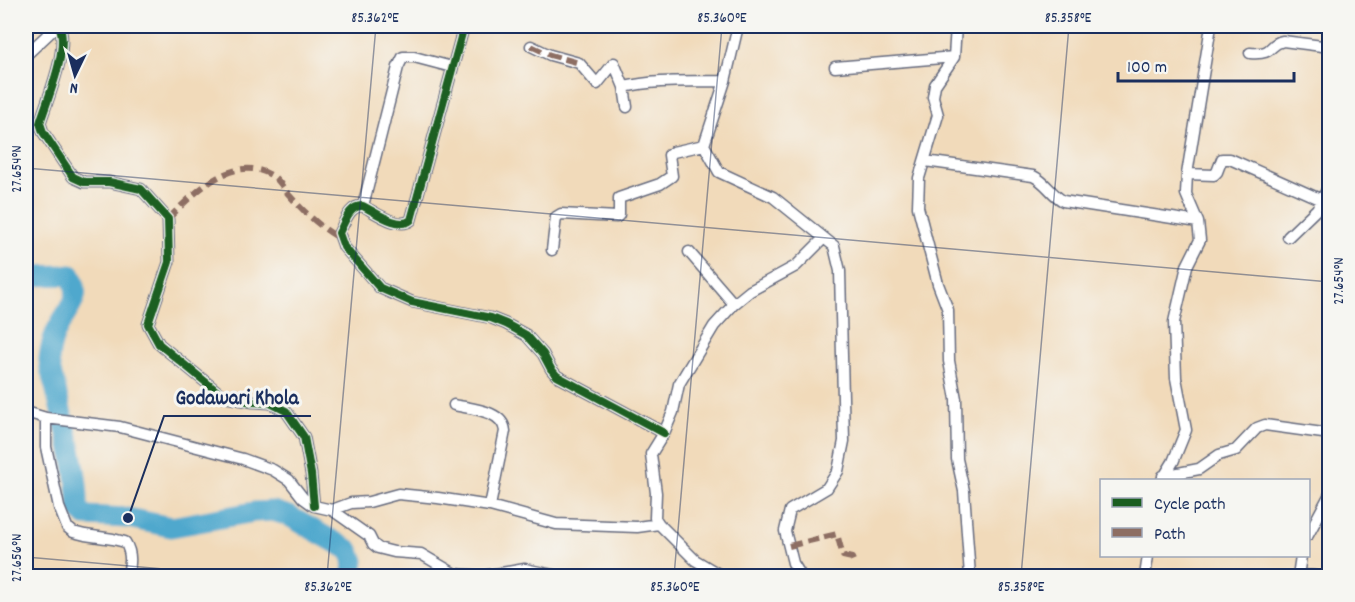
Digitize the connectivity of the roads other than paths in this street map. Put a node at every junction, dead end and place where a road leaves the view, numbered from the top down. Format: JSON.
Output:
{"nodes":[{"id":1,"x":464,"y":26,"type":"edge"},
{"id":2,"x":738,"y":26,"type":"edge"},
{"id":3,"x":956,"y":26,"type":"edge"},
{"id":4,"x":1211,"y":26,"type":"edge"},
{"id":5,"x":61,"y":27,"type":"edge"},
{"id":6,"x":531,"y":46,"type":"dead end"},
{"id":7,"x":1329,"y":47,"type":"edge"},
{"id":8,"x":1250,"y":53,"type":"dead end"},
{"id":9,"x":26,"y":55,"type":"edge"},
{"id":10,"x":954,"y":57,"type":"junction"},
{"id":11,"x":452,"y":67,"type":"junction"},
{"id":12,"x":836,"y":67,"type":"dead end"},
{"id":13,"x":725,"y":81,"type":"junction"},
{"id":14,"x":624,"y":87,"type":"junction"},
{"id":15,"x":627,"y":107,"type":"dead end"},
{"id":16,"x":704,"y":145,"type":"junction"},
{"id":17,"x":925,"y":160,"type":"junction"},
{"id":18,"x":1187,"y":174,"type":"junction"},
{"id":19,"x":1329,"y":184,"type":"edge"},
{"id":20,"x":1322,"y":200,"type":"junction"},
{"id":21,"x":363,"y":206,"type":"junction"},
{"id":22,"x":1198,"y":222,"type":"junction"},
{"id":23,"x":1288,"y":237,"type":"dead end"},
{"id":24,"x":824,"y":238,"type":"junction"},
{"id":25,"x":552,"y":250,"type":"dead end"},
{"id":26,"x":689,"y":252,"type":"dead end"},
{"id":27,"x":734,"y":304,"type":"junction"},
{"id":28,"x":454,"y":405,"type":"dead end"},
{"id":29,"x":26,"y":412,"type":"edge"},
{"id":30,"x":46,"y":419,"type":"junction"},
{"id":31,"x":664,"y":433,"type":"junction"},
{"id":32,"x":1329,"y":434,"type":"edge"},
{"id":33,"x":1162,"y":478,"type":"edge"},
{"id":34,"x":1329,"y":494,"type":"edge"},
{"id":35,"x":314,"y":506,"type":"junction"},
{"id":36,"x":490,"y":506,"type":"junction"},
{"id":37,"x":332,"y":510,"type":"junction"},
{"id":38,"x":658,"y":524,"type":"junction"},
{"id":39,"x":1310,"y":531,"type":"edge"},
{"id":40,"x":1148,"y":557,"type":"edge"},
{"id":41,"x":1300,"y":557,"type":"edge"},
{"id":42,"x":1298,"y":575,"type":"edge"},
{"id":43,"x":127,"y":576,"type":"edge"},
{"id":44,"x":558,"y":576,"type":"edge"},
{"id":45,"x":722,"y":576,"type":"edge"},
{"id":46,"x":801,"y":576,"type":"edge"},
{"id":47,"x":970,"y":576,"type":"edge"},
{"id":48,"x":1145,"y":576,"type":"edge"},
{"id":49,"x":1315,"y":576,"type":"edge"}],
"edges":[{"from":1,"to":11,"type":"street"},
{"from":2,"to":13,"type":"street"},
{"from":3,"to":10,"type":"street"},
{"from":4,"to":18,"type":"street"},
{"from":5,"to":9,"type":"street"},
{"from":5,"to":35,"type":"street"},
{"from":6,"to":14,"type":"street"},
{"from":7,"to":8,"type":"street"},
{"from":10,"to":12,"type":"street"},
{"from":10,"to":17,"type":"street"},
{"from":11,"to":21,"type":"street"},
{"from":11,"to":21,"type":"street"},
{"from":13,"to":14,"type":"street"},
{"from":13,"to":16,"type":"street"},
{"from":14,"to":15,"type":"street"},
{"from":16,"to":24,"type":"street"},
{"from":16,"to":25,"type":"street"},
{"from":17,"to":22,"type":"street"},
{"from":17,"to":47,"type":"street"},
{"from":18,"to":20,"type":"street"},
{"from":18,"to":22,"type":"street"},
{"from":19,"to":20,"type":"street"},
{"from":20,"to":23,"type":"street"},
{"from":21,"to":31,"type":"street"},
{"from":22,"to":33,"type":"street"},
{"from":24,"to":27,"type":"street"},
{"from":24,"to":46,"type":"street"},
{"from":26,"to":27,"type":"street"},
{"from":27,"to":31,"type":"street"},
{"from":28,"to":36,"type":"street"},
{"from":29,"to":30,"type":"street"},
{"from":30,"to":35,"type":"street"},
{"from":30,"to":43,"type":"street"},
{"from":31,"to":38,"type":"street"},
{"from":32,"to":33,"type":"street"},
{"from":34,"to":39,"type":"street"},
{"from":35,"to":37,"type":"street"},
{"from":36,"to":37,"type":"street"},
{"from":36,"to":38,"type":"street"},
{"from":37,"to":44,"type":"street"},
{"from":38,"to":45,"type":"street"},
{"from":40,"to":48,"type":"street"},
{"from":41,"to":42,"type":"street"},
{"from":42,"to":49,"type":"street"}]}
